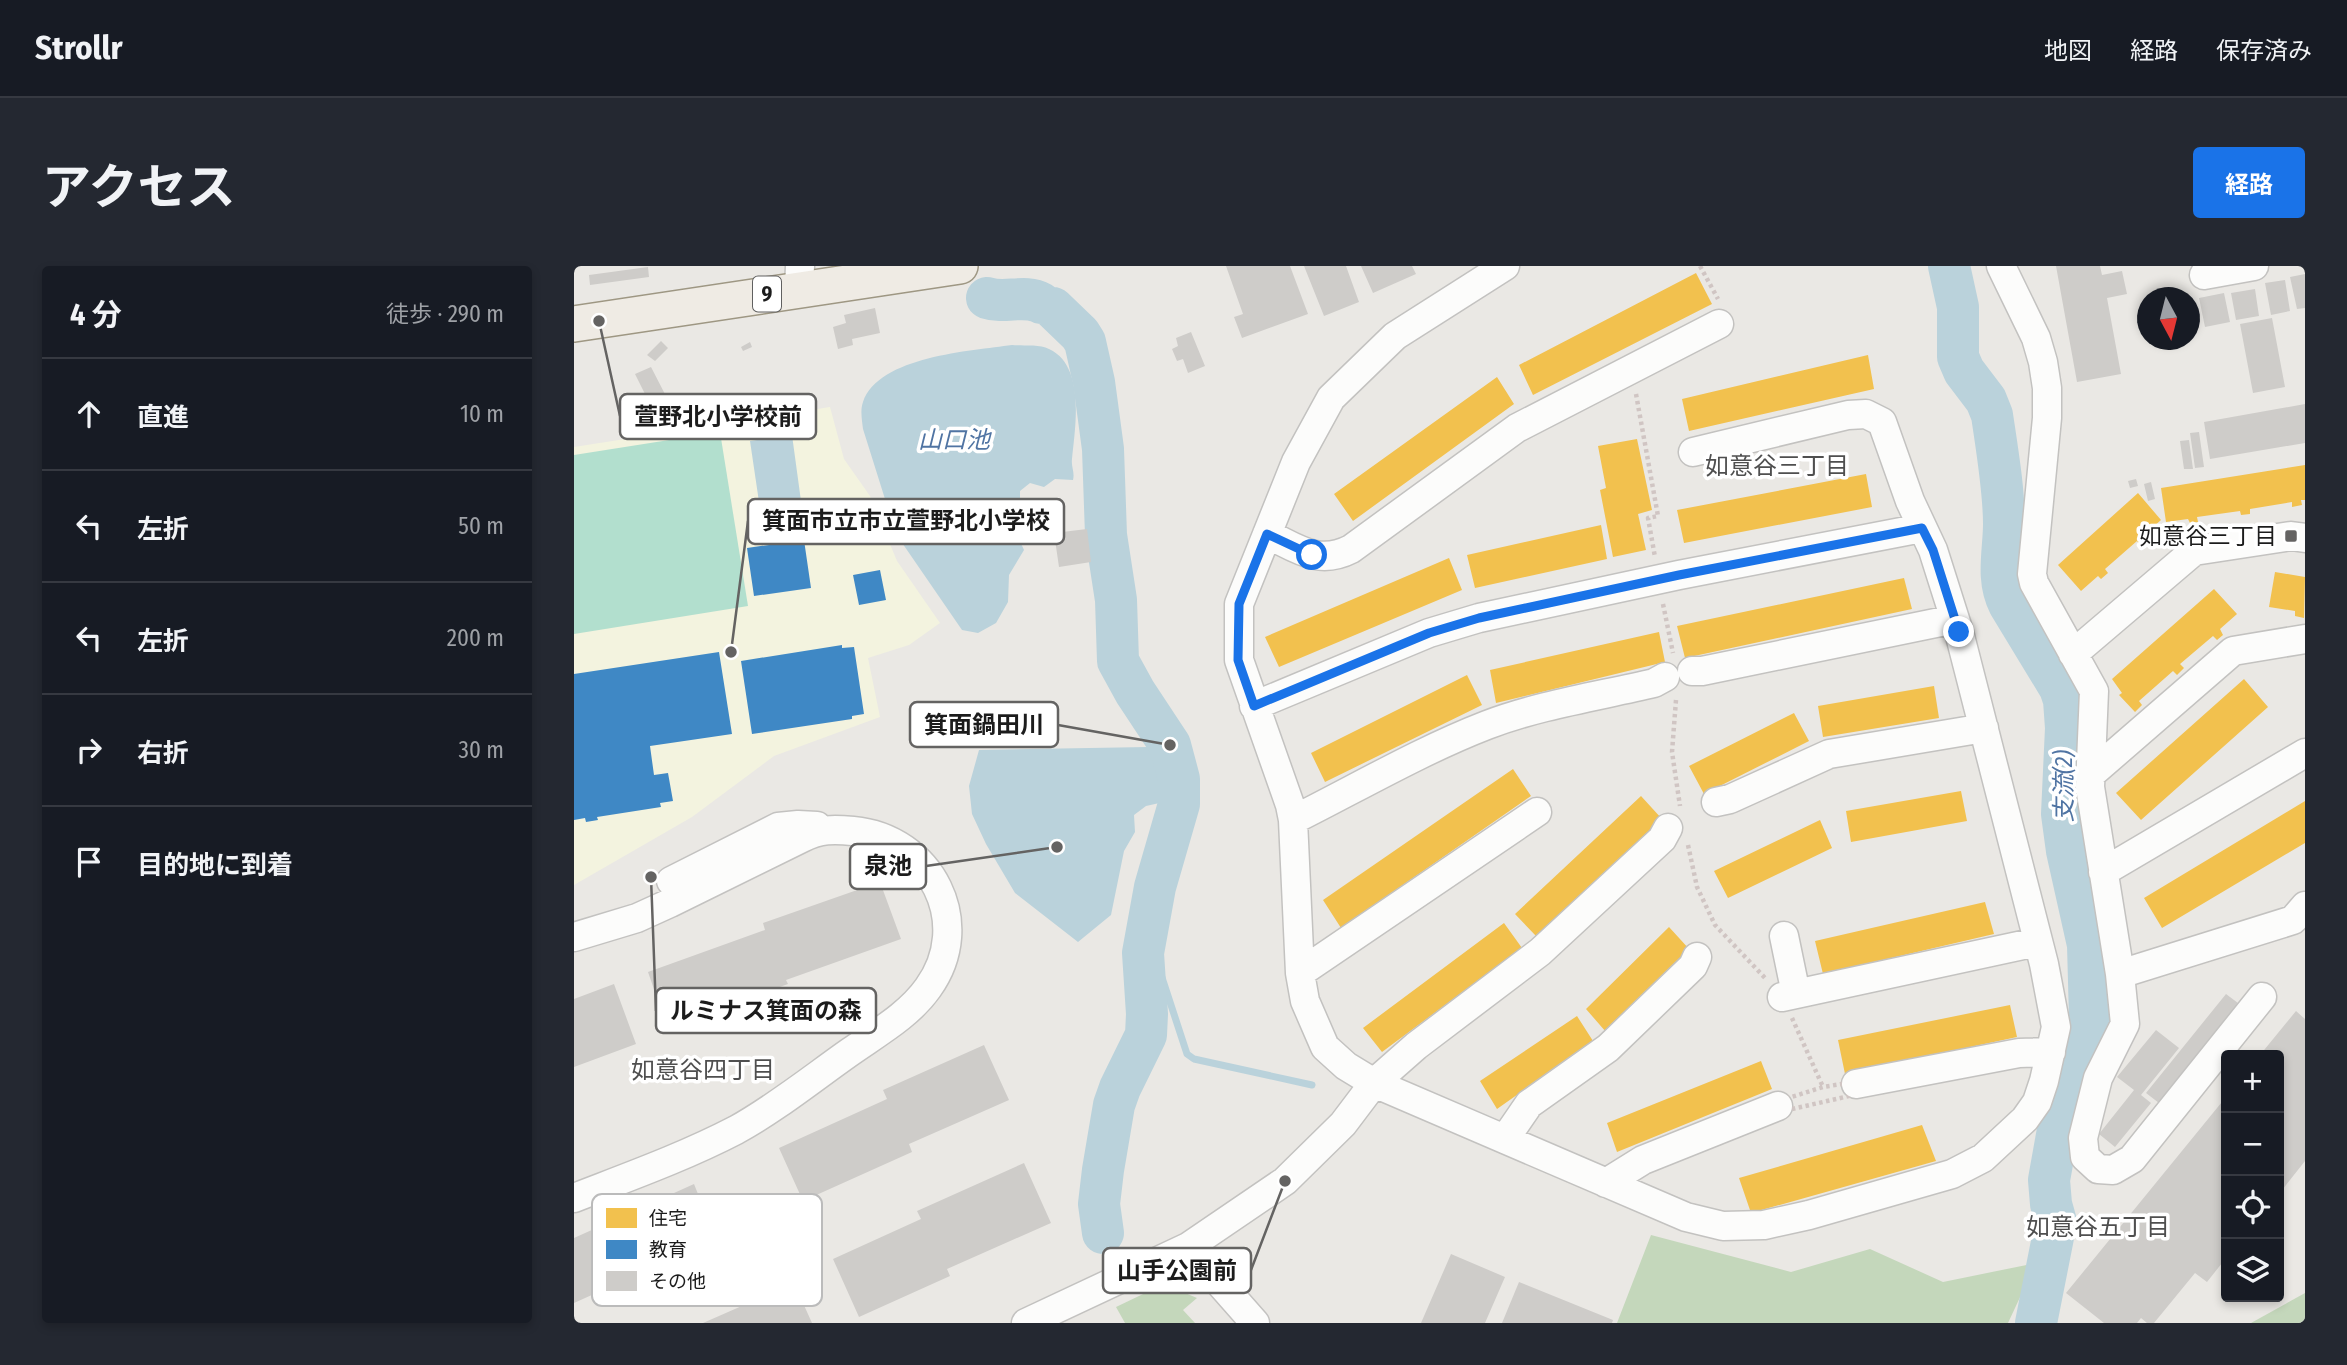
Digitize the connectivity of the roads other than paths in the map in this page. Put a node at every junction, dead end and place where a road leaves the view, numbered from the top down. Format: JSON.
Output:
{"nodes":[{"id":1,"x":960,"y":266,"type":"edge"},
{"id":2,"x":1506,"y":266,"type":"edge"},
{"id":3,"x":2001,"y":266,"type":"edge"},
{"id":4,"x":2254,"y":266,"type":"edge"},
{"id":5,"x":2216,"y":271,"type":"edge"},
{"id":6,"x":800,"y":277,"type":"edge"},
{"id":7,"x":574,"y":324,"type":"edge"},
{"id":8,"x":1719,"y":324,"type":"dead end"},
{"id":9,"x":1693,"y":452,"type":"dead end"},
{"id":10,"x":1922,"y":528,"type":"junction"},
{"id":11,"x":1267,"y":534,"type":"junction"},
{"id":12,"x":2305,"y":538,"type":"edge"},
{"id":13,"x":1955,"y":619,"type":"junction"},
{"id":14,"x":2305,"y":639,"type":"edge"},
{"id":15,"x":2073,"y":654,"type":"junction"},
{"id":16,"x":1254,"y":706,"type":"junction"},
{"id":17,"x":1984,"y":728,"type":"junction"},
{"id":18,"x":2305,"y":753,"type":"edge"},
{"id":19,"x":2090,"y":775,"type":"junction"},
{"id":20,"x":1716,"y":802,"type":"dead end"},
{"id":21,"x":1536,"y":812,"type":"dead end"},
{"id":22,"x":1293,"y":820,"type":"junction"},
{"id":23,"x":1668,"y":828,"type":"dead end"},
{"id":24,"x":2104,"y":872,"type":"junction"},
{"id":25,"x":2305,"y":906,"type":"edge"},
{"id":26,"x":1784,"y":936,"type":"dead end"},
{"id":27,"x":574,"y":937,"type":"edge"},
{"id":28,"x":2037,"y":942,"type":"junction"},
{"id":29,"x":1697,"y":957,"type":"dead end"},
{"id":30,"x":1300,"y":973,"type":"junction"},
{"id":31,"x":2120,"y":974,"type":"junction"},
{"id":32,"x":2262,"y":997,"type":"dead end"},
{"id":33,"x":2051,"y":1052,"type":"junction"},
{"id":34,"x":1374,"y":1083,"type":"junction"},
{"id":35,"x":1856,"y":1084,"type":"road end"},
{"id":36,"x":1778,"y":1107,"type":"road end"},
{"id":37,"x":1505,"y":1139,"type":"junction"},
{"id":38,"x":1606,"y":1183,"type":"junction"},
{"id":39,"x":574,"y":1198,"type":"edge"},
{"id":40,"x":1188,"y":1247,"type":"junction"},
{"id":41,"x":1026,"y":1323,"type":"edge"},
{"id":42,"x":1255,"y":1323,"type":"edge"}],
"edges":[{"from":1,"to":6,"type":"main road","number":"9"},
{"from":2,"to":11,"type":"street"},
{"from":3,"to":15,"type":"street"},
{"from":4,"to":5,"type":"street"},
{"from":6,"to":7,"type":"main road","number":"9"},
{"from":8,"to":11,"type":"street"},
{"from":9,"to":10,"type":"street"},
{"from":10,"to":13,"type":"street"},
{"from":10,"to":16,"type":"street"},
{"from":11,"to":16,"type":"street"},
{"from":12,"to":15,"type":"street"},
{"from":13,"to":17,"type":"street"},
{"from":13,"to":22,"type":"street"},
{"from":14,"to":19,"type":"street"},
{"from":15,"to":19,"type":"street"},
{"from":16,"to":22,"type":"street"},
{"from":17,"to":20,"type":"street"},
{"from":17,"to":28,"type":"street"},
{"from":18,"to":24,"type":"street"},
{"from":19,"to":24,"type":"street"},
{"from":21,"to":30,"type":"street"},
{"from":22,"to":30,"type":"street"},
{"from":23,"to":34,"type":"street"},
{"from":24,"to":31,"type":"street"},
{"from":25,"to":31,"type":"street"},
{"from":26,"to":28,"type":"street"},
{"from":27,"to":39,"type":"street"},
{"from":28,"to":33,"type":"street"},
{"from":29,"to":37,"type":"street"},
{"from":30,"to":34,"type":"street"},
{"from":31,"to":32,"type":"street"},
{"from":33,"to":35,"type":"street"},
{"from":33,"to":38,"type":"street"},
{"from":34,"to":37,"type":"street"},
{"from":34,"to":40,"type":"street"},
{"from":36,"to":38,"type":"street"},
{"from":37,"to":38,"type":"street"},
{"from":40,"to":41,"type":"street"},
{"from":40,"to":42,"type":"street"}]}
